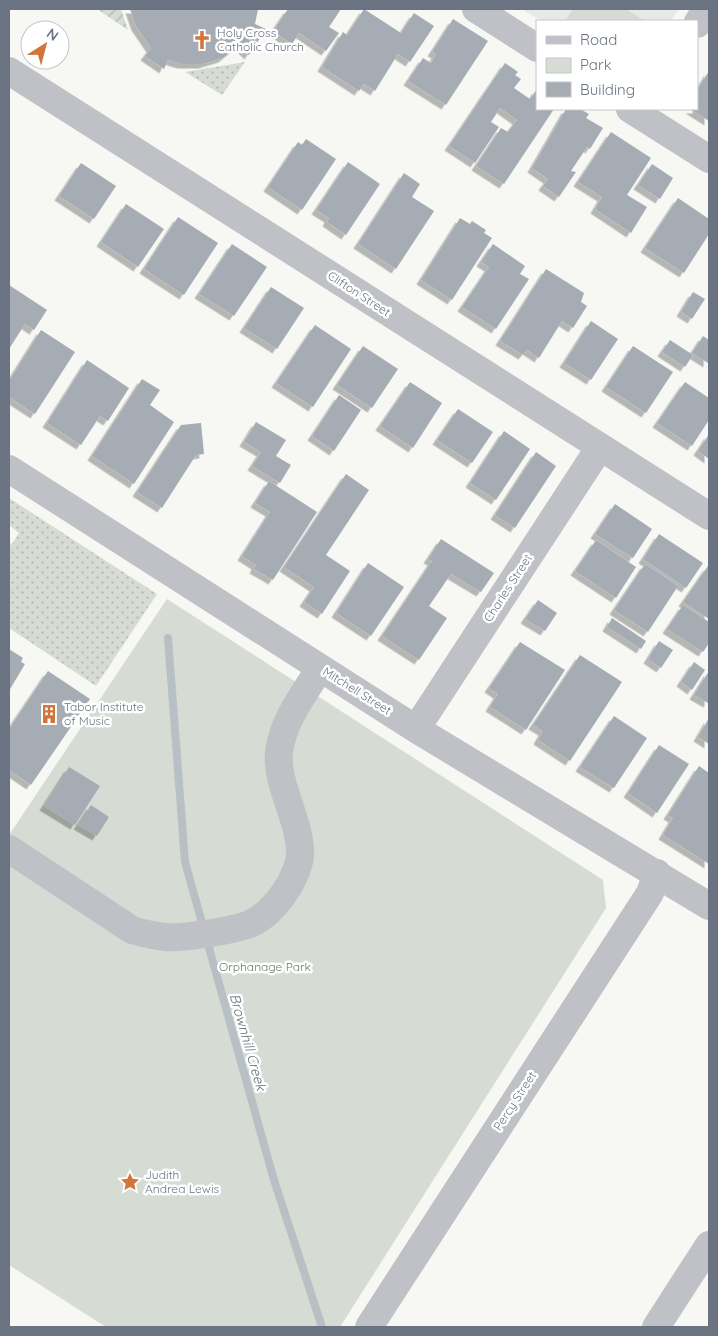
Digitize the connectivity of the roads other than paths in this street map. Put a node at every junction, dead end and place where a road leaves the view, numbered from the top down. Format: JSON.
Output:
{"nodes":[{"id":1,"x":476,"y":9,"type":"edge"},
{"id":2,"x":706,"y":9,"type":"edge"},
{"id":3,"x":698,"y":22,"type":"edge"},
{"id":4,"x":536,"y":47,"type":"edge"},
{"id":5,"x":9,"y":71,"type":"edge"},
{"id":6,"x":637,"y":110,"type":"edge"},
{"id":7,"x":709,"y":159,"type":"edge"},
{"id":8,"x":600,"y":448,"type":"junction"},
{"id":9,"x":9,"y":469,"type":"edge"},
{"id":10,"x":709,"y":516,"type":"edge"},
{"id":11,"x":320,"y":668,"type":"junction"},
{"id":12,"x":416,"y":729,"type":"junction"},
{"id":13,"x":9,"y":849,"type":"edge"},
{"id":14,"x":657,"y":872,"type":"junction"},
{"id":15,"x":709,"y":906,"type":"edge"},
{"id":16,"x":709,"y":1245,"type":"edge"},
{"id":17,"x":369,"y":1327,"type":"edge"},
{"id":18,"x":656,"y":1327,"type":"edge"}],
"edges":[{"from":1,"to":4,"type":"street"},
{"from":2,"to":3,"type":"street"},
{"from":5,"to":8,"type":"street","name":"Clifton Street"},
{"from":6,"to":7,"type":"street"},
{"from":8,"to":10,"type":"street","name":"Clifton Street"},
{"from":8,"to":12,"type":"street","name":"Charles Street"},
{"from":9,"to":11,"type":"street","name":"Mitchell Street"},
{"from":11,"to":12,"type":"street","name":"Mitchell Street"},
{"from":11,"to":13,"type":"street"},
{"from":12,"to":14,"type":"street","name":"Mitchell Street"},
{"from":14,"to":15,"type":"street","name":"Mitchell Street"},
{"from":14,"to":17,"type":"street","name":"Percy Street"},
{"from":16,"to":18,"type":"street"}]}
